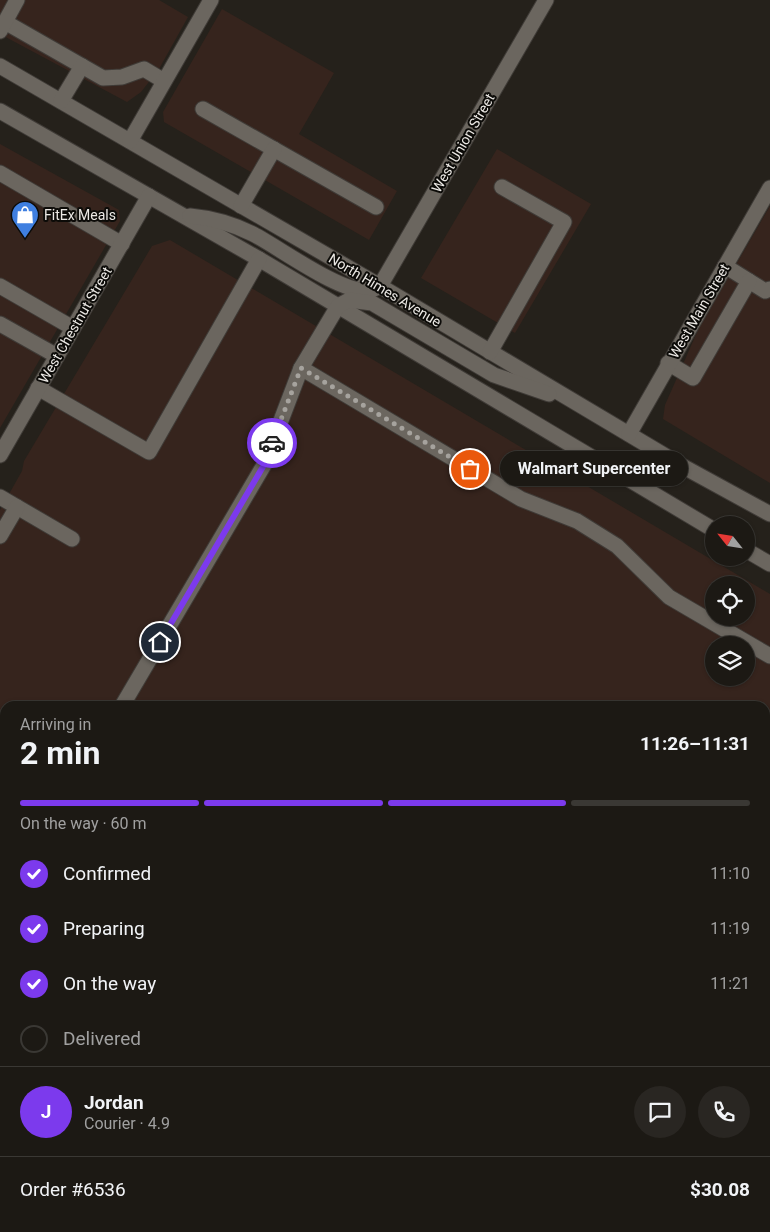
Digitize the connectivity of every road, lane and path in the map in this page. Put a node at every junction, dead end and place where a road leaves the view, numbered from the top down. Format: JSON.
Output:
{"nodes":[{"id":1,"x":17,"y":0,"type":"edge"},
{"id":2,"x":211,"y":0,"type":"edge"},
{"id":3,"x":546,"y":0,"type":"edge"},
{"id":4,"x":3,"y":27,"type":"edge"},
{"id":5,"x":0,"y":66,"type":"edge"},
{"id":6,"x":82,"y":66,"type":"junction"},
{"id":7,"x":164,"y":81,"type":"junction"},
{"id":8,"x":61,"y":101,"type":"junction"},
{"id":9,"x":203,"y":109,"type":"dead end"},
{"id":10,"x":0,"y":111,"type":"edge"},
{"id":11,"x":130,"y":141,"type":"junction"},
{"id":12,"x":274,"y":149,"type":"junction"},
{"id":13,"x":0,"y":173,"type":"edge"},
{"id":14,"x":502,"y":187,"type":"dead end"},
{"id":15,"x":770,"y":188,"type":"edge"},
{"id":16,"x":149,"y":196,"type":"junction"},
{"id":17,"x":241,"y":206,"type":"junction"},
{"id":18,"x":376,"y":206,"type":"dead end"},
{"id":19,"x":181,"y":215,"type":"junction"},
{"id":20,"x":122,"y":244,"type":"junction"},
{"id":21,"x":259,"y":259,"type":"junction"},
{"id":22,"x":725,"y":266,"type":"junction"},
{"id":23,"x":749,"y":281,"type":"junction"},
{"id":24,"x":0,"y":286,"type":"edge"},
{"id":25,"x":380,"y":286,"type":"junction"},
{"id":26,"x":770,"y":289,"type":"edge"},
{"id":27,"x":338,"y":306,"type":"junction"},
{"id":28,"x":0,"y":324,"type":"edge"},
{"id":29,"x":73,"y":328,"type":"junction"},
{"id":30,"x":490,"y":352,"type":"junction"},
{"id":31,"x":57,"y":356,"type":"junction"},
{"id":32,"x":668,"y":363,"type":"junction"},
{"id":33,"x":301,"y":368,"type":"junction"},
{"id":34,"x":38,"y":388,"type":"junction"},
{"id":35,"x":565,"y":396,"type":"junction"},
{"id":36,"x":629,"y":434,"type":"junction"},
{"id":37,"x":0,"y":455,"type":"edge"},
{"id":38,"x":0,"y":497,"type":"edge"},
{"id":39,"x":17,"y":507,"type":"junction"},
{"id":40,"x":770,"y":514,"type":"edge"},
{"id":41,"x":705,"y":525,"type":"edge"},
{"id":42,"x":0,"y":536,"type":"edge"},
{"id":43,"x":72,"y":538,"type":"dead end"},
{"id":44,"x":755,"y":555,"type":"edge"},
{"id":45,"x":770,"y":564,"type":"edge"},
{"id":46,"x":770,"y":656,"type":"edge"},
{"id":47,"x":125,"y":701,"type":"edge"}],
"edges":[{"from":1,"to":4,"type":"street"},
{"from":2,"to":7,"type":"street"},
{"from":3,"to":25,"type":"street","name":"West Union Street"},
{"from":4,"to":6,"type":"street"},
{"from":5,"to":8,"type":"street","name":"North Himes Avenue"},
{"from":6,"to":7,"type":"street"},
{"from":6,"to":8,"type":"street"},
{"from":7,"to":11,"type":"street"},
{"from":8,"to":11,"type":"street","name":"North Himes Avenue"},
{"from":9,"to":12,"type":"street"},
{"from":10,"to":16,"type":"street"},
{"from":11,"to":17,"type":"street","name":"North Himes Avenue"},
{"from":12,"to":17,"type":"street"},
{"from":12,"to":18,"type":"street"},
{"from":13,"to":20,"type":"street"},
{"from":14,"to":30,"type":"street"},
{"from":15,"to":22,"type":"street","name":"West Main Street"},
{"from":16,"to":19,"type":"street"},
{"from":16,"to":20,"type":"street","name":"West Chestnut Street"},
{"from":17,"to":25,"type":"street","name":"North Himes Avenue"},
{"from":19,"to":21,"type":"street"},
{"from":19,"to":25,"type":"street"},
{"from":20,"to":29,"type":"street","name":"West Chestnut Street"},
{"from":21,"to":27,"type":"street"},
{"from":21,"to":34,"type":"street"},
{"from":22,"to":23,"type":"street"},
{"from":22,"to":32,"type":"street","name":"West Main Street"},
{"from":23,"to":26,"type":"street"},
{"from":23,"to":32,"type":"street"},
{"from":24,"to":29,"type":"street"},
{"from":25,"to":30,"type":"street","name":"North Himes Avenue"},
{"from":27,"to":33,"type":"street"},
{"from":27,"to":35,"type":"street"},
{"from":27,"to":41,"type":"street"},
{"from":28,"to":31,"type":"street"},
{"from":29,"to":31,"type":"street","name":"West Chestnut Street"},
{"from":30,"to":35,"type":"street","name":"North Himes Avenue"},
{"from":31,"to":34,"type":"street","name":"West Chestnut Street"},
{"from":32,"to":36,"type":"street","name":"West Main Street"},
{"from":33,"to":46,"type":"street"},
{"from":33,"to":47,"type":"street"},
{"from":34,"to":37,"type":"street","name":"West Chestnut Street"},
{"from":35,"to":36,"type":"street","name":"North Himes Avenue"},
{"from":36,"to":40,"type":"street","name":"North Himes Avenue"},
{"from":38,"to":39,"type":"street"},
{"from":39,"to":42,"type":"street"},
{"from":39,"to":43,"type":"street"},
{"from":44,"to":45,"type":"street"}]}
